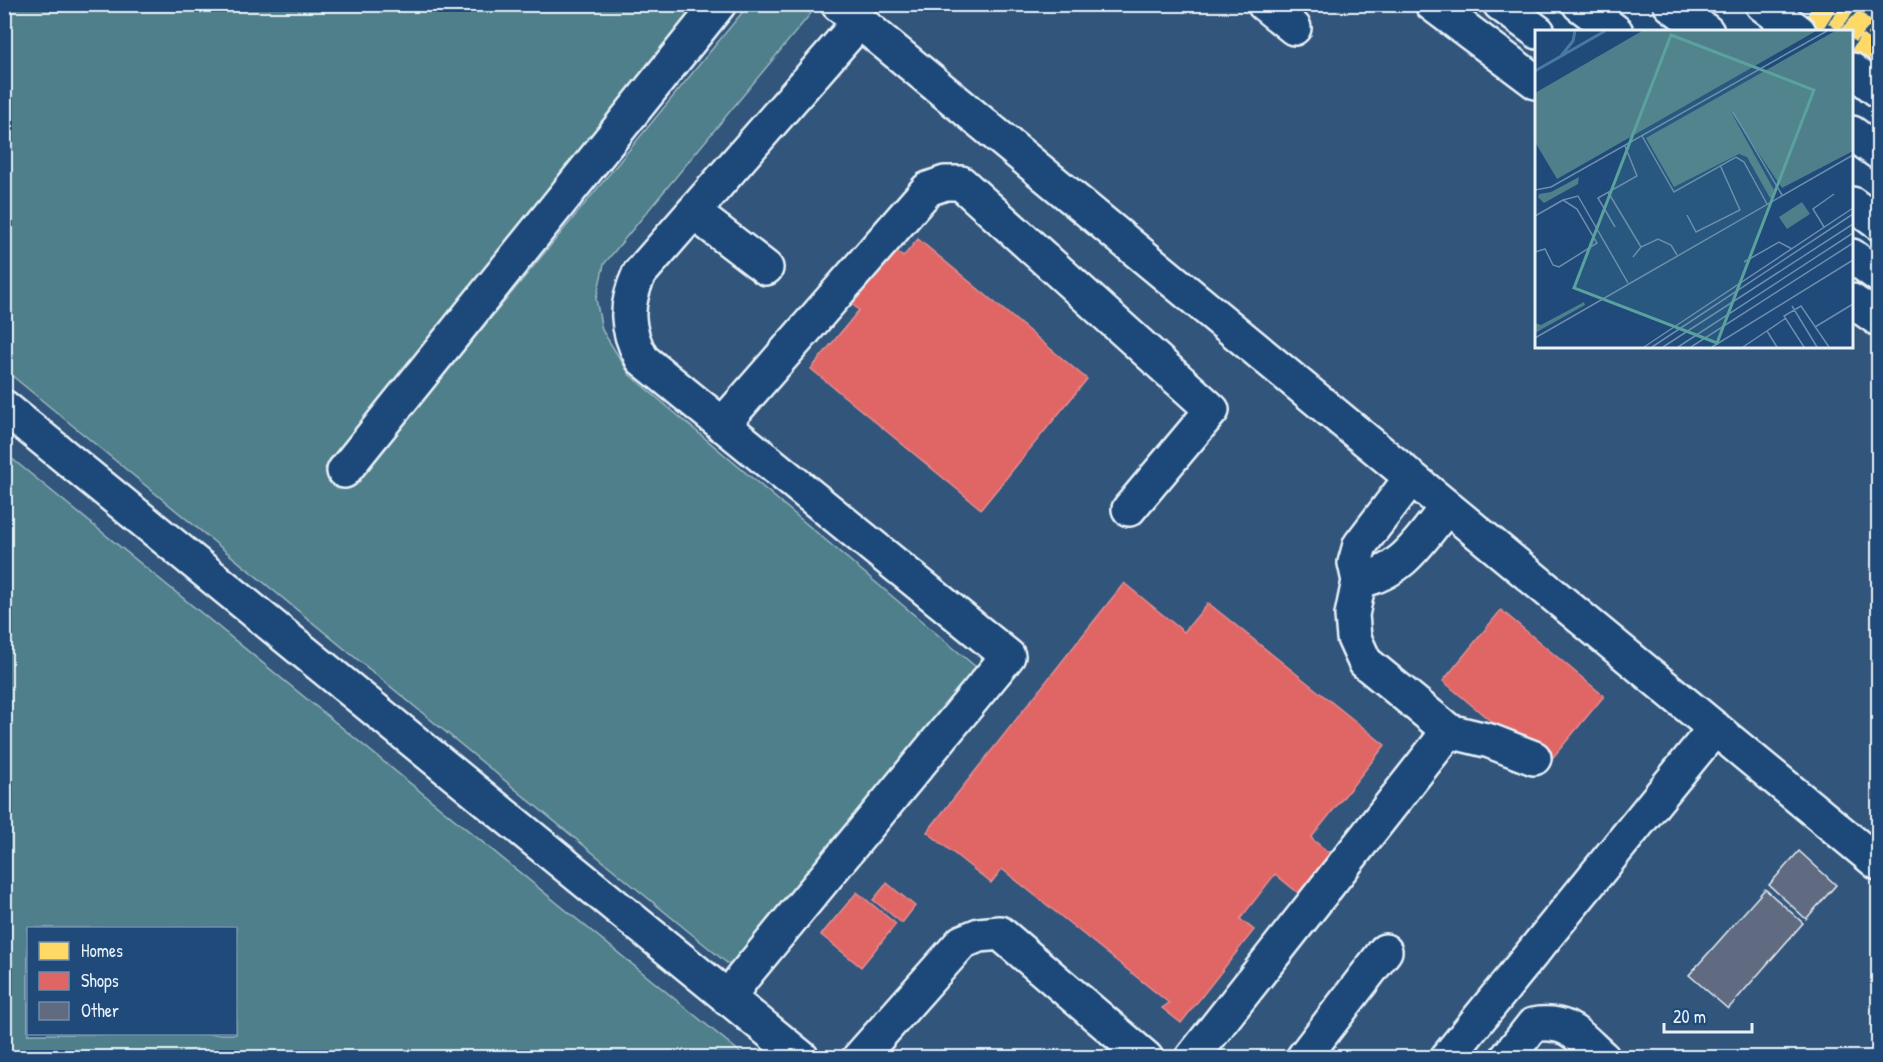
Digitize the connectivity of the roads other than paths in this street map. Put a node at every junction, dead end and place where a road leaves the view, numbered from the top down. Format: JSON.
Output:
{"nodes":[{"id":1,"x":719,"y":4,"type":"edge"},
{"id":2,"x":1264,"y":4,"type":"edge"},
{"id":3,"x":1432,"y":4,"type":"edge"},
{"id":4,"x":1500,"y":4,"type":"edge"},
{"id":5,"x":1579,"y":4,"type":"edge"},
{"id":6,"x":1670,"y":4,"type":"edge"},
{"id":7,"x":1762,"y":4,"type":"edge"},
{"id":8,"x":849,"y":13,"type":"edge"},
{"id":9,"x":1294,"y":28,"type":"dead end"},
{"id":10,"x":1535,"y":30,"type":"edge"},
{"id":11,"x":1613,"y":30,"type":"edge"},
{"id":12,"x":1704,"y":30,"type":"edge"},
{"id":13,"x":1796,"y":30,"type":"edge"},
{"id":14,"x":1853,"y":71,"type":"edge"},
{"id":15,"x":1535,"y":81,"type":"edge"},
{"id":16,"x":1878,"y":90,"type":"edge"},
{"id":17,"x":1853,"y":134,"type":"edge"},
{"id":18,"x":1878,"y":152,"type":"edge"},
{"id":19,"x":1853,"y":205,"type":"edge"},
{"id":20,"x":693,"y":212,"type":"junction"},
{"id":21,"x":1878,"y":223,"type":"edge"},
{"id":22,"x":1853,"y":257,"type":"edge"},
{"id":23,"x":766,"y":268,"type":"dead end"},
{"id":24,"x":1878,"y":275,"type":"edge"},
{"id":25,"x":1853,"y":302,"type":"edge"},
{"id":26,"x":1878,"y":319,"type":"edge"},
{"id":27,"x":4,"y":407,"type":"edge"},
{"id":28,"x":722,"y":425,"type":"junction"},
{"id":29,"x":344,"y":471,"type":"dead end"},
{"id":30,"x":1411,"y":478,"type":"junction"},
{"id":31,"x":1447,"y":507,"type":"junction"},
{"id":32,"x":1129,"y":509,"type":"dead end"},
{"id":33,"x":1359,"y":581,"type":"junction"},
{"id":34,"x":1715,"y":728,"type":"junction"},
{"id":35,"x":1449,"y":731,"type":"junction"},
{"id":36,"x":1534,"y":758,"type":"dead end"},
{"id":37,"x":1878,"y":863,"type":"edge"},
{"id":38,"x":1385,"y":951,"type":"dead end"},
{"id":39,"x":728,"y":999,"type":"junction"},
{"id":40,"x":802,"y":1058,"type":"edge"},
{"id":41,"x":859,"y":1058,"type":"edge"},
{"id":42,"x":1146,"y":1058,"type":"edge"},
{"id":43,"x":1192,"y":1058,"type":"edge"},
{"id":44,"x":1303,"y":1058,"type":"edge"},
{"id":45,"x":1447,"y":1058,"type":"edge"},
{"id":46,"x":1507,"y":1058,"type":"edge"},
{"id":47,"x":1603,"y":1058,"type":"edge"}],
"edges":[{"from":1,"to":29,"type":"main road"},
{"from":2,"to":9,"type":"main road"},
{"from":3,"to":15,"type":"main road"},
{"from":4,"to":10,"type":"main road"},
{"from":5,"to":11,"type":"main road"},
{"from":6,"to":12,"type":"main road"},
{"from":7,"to":13,"type":"main road"},
{"from":8,"to":20,"type":"main road"},
{"from":8,"to":30,"type":"main road"},
{"from":14,"to":16,"type":"main road"},
{"from":17,"to":18,"type":"main road"},
{"from":19,"to":21,"type":"main road"},
{"from":20,"to":23,"type":"main road"},
{"from":20,"to":28,"type":"main road"},
{"from":22,"to":24,"type":"main road"},
{"from":25,"to":26,"type":"main road"},
{"from":27,"to":39,"type":"main road"},
{"from":28,"to":32,"type":"main road"},
{"from":28,"to":39,"type":"main road"},
{"from":30,"to":31,"type":"main road"},
{"from":30,"to":33,"type":"main road"},
{"from":31,"to":33,"type":"main road"},
{"from":31,"to":34,"type":"main road"},
{"from":33,"to":35,"type":"main road"},
{"from":34,"to":37,"type":"main road"},
{"from":34,"to":45,"type":"main road"},
{"from":35,"to":36,"type":"main road"},
{"from":35,"to":43,"type":"main road"},
{"from":38,"to":44,"type":"main road"},
{"from":39,"to":40,"type":"main road"},
{"from":41,"to":42,"type":"main road"},
{"from":46,"to":47,"type":"main road"}]}
